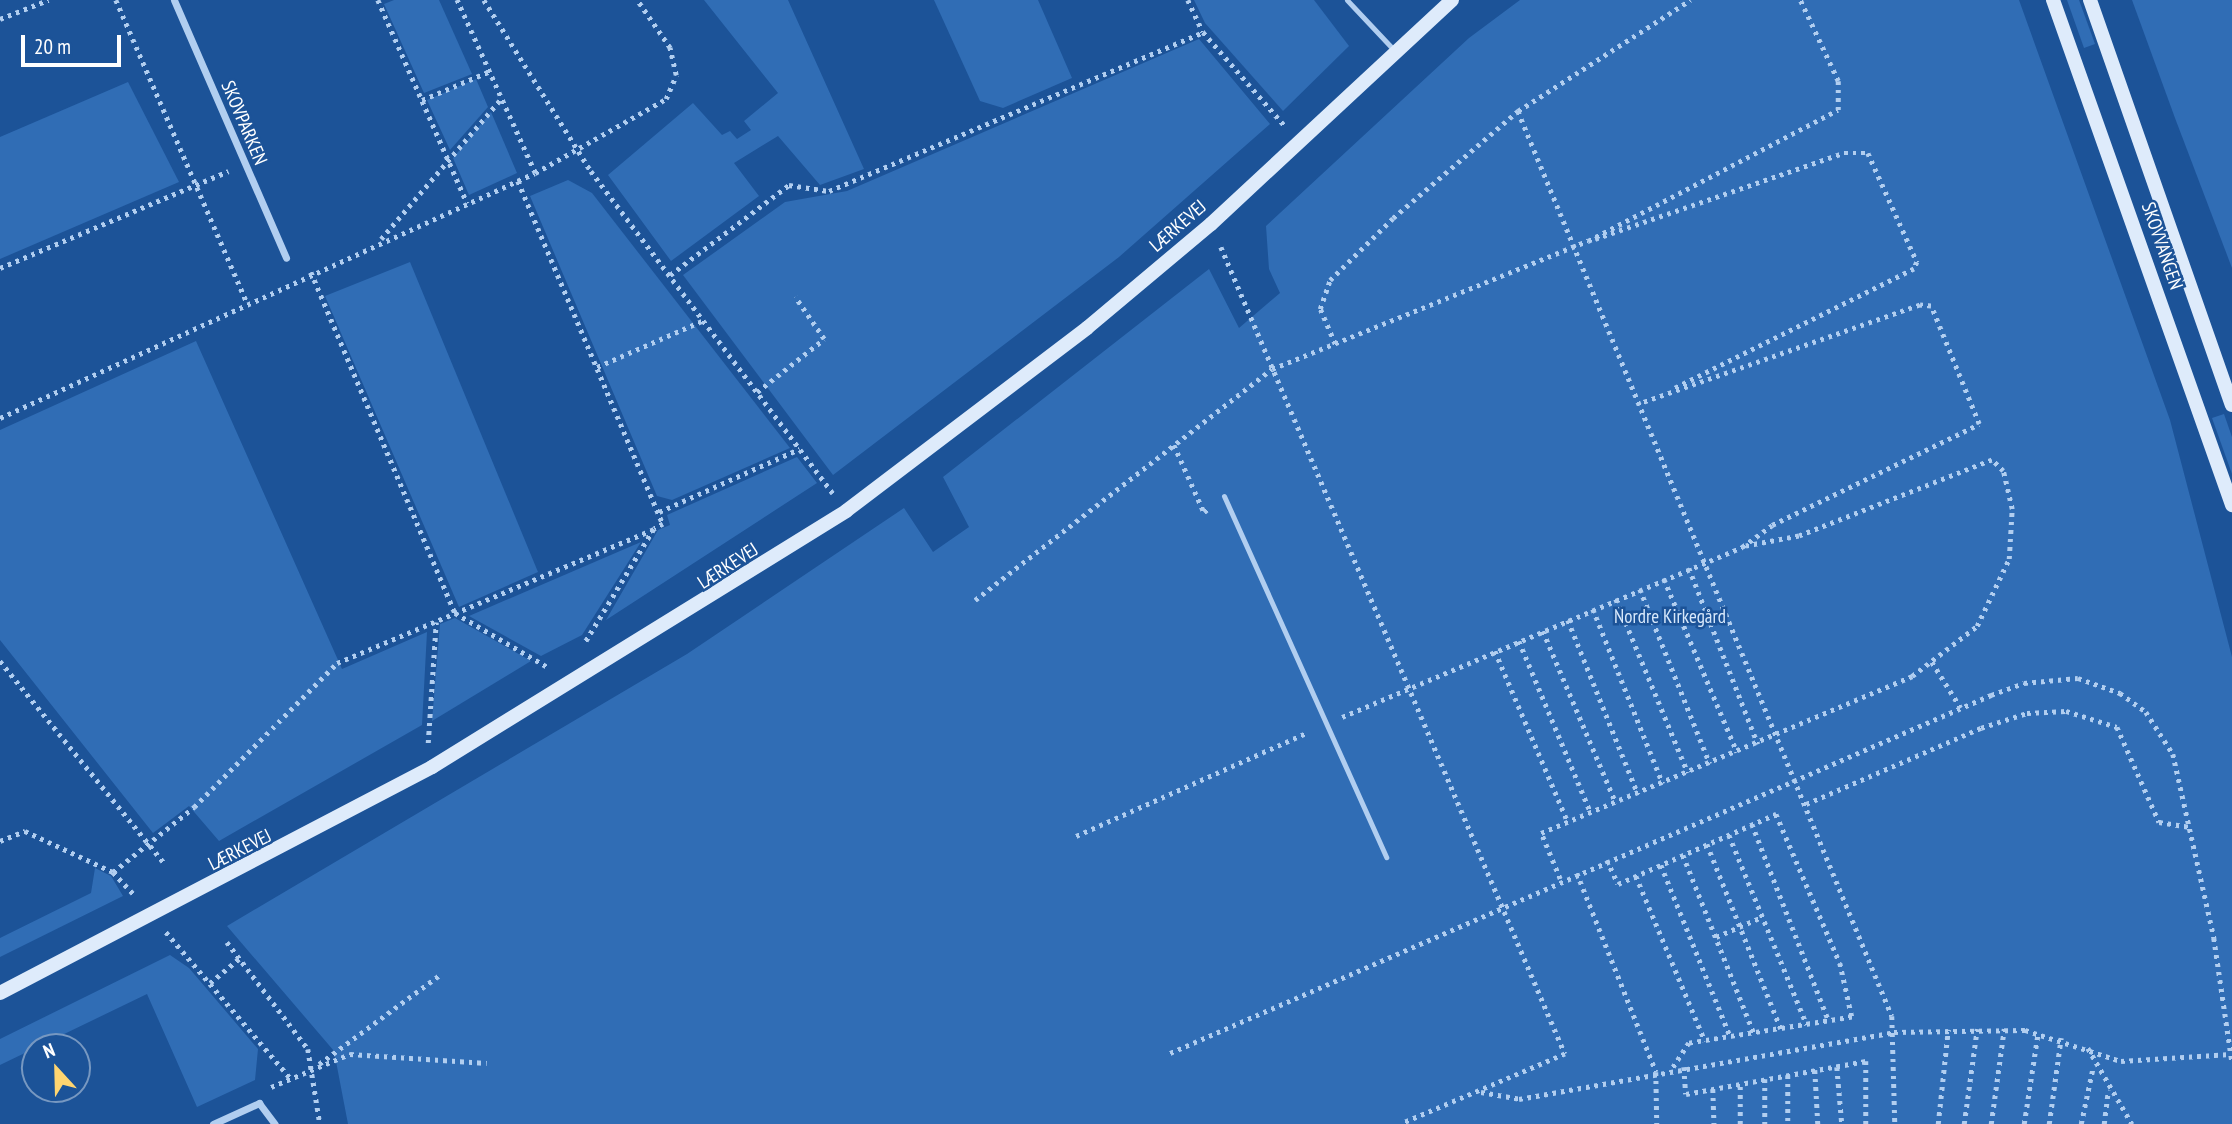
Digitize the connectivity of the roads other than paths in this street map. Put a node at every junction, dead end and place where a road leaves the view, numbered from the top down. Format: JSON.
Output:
{"nodes":[{"id":1,"x":174,"y":0,"type":"edge"},
{"id":2,"x":1347,"y":0,"type":"edge"},
{"id":3,"x":1452,"y":0,"type":"edge"},
{"id":4,"x":2053,"y":0,"type":"edge"},
{"id":5,"x":2090,"y":0,"type":"edge"},
{"id":6,"x":1396,"y":52,"type":"junction"},
{"id":7,"x":286,"y":258,"type":"dead end"},
{"id":8,"x":2232,"y":405,"type":"edge"},
{"id":9,"x":1224,"y":496,"type":"road end"},
{"id":10,"x":2232,"y":505,"type":"edge"},
{"id":11,"x":1386,"y":857,"type":"dead end"},
{"id":12,"x":0,"y":993,"type":"edge"},
{"id":13,"x":212,"y":1124,"type":"edge"},
{"id":14,"x":275,"y":1124,"type":"edge"}],
"edges":[{"from":1,"to":7,"type":"street","name":"SKOVPARKEN"},
{"from":2,"to":6,"type":"lane"},
{"from":3,"to":6,"type":"street","name":"LÆRKEVEJ"},
{"from":4,"to":10,"type":"street","name":"SKOVVANGEN"},
{"from":5,"to":8,"type":"street","name":"SKOVVANGEN"},
{"from":6,"to":12,"type":"street","name":"LÆRKEVEJ"},
{"from":9,"to":11,"type":"lane"},
{"from":13,"to":14,"type":"street"}]}
